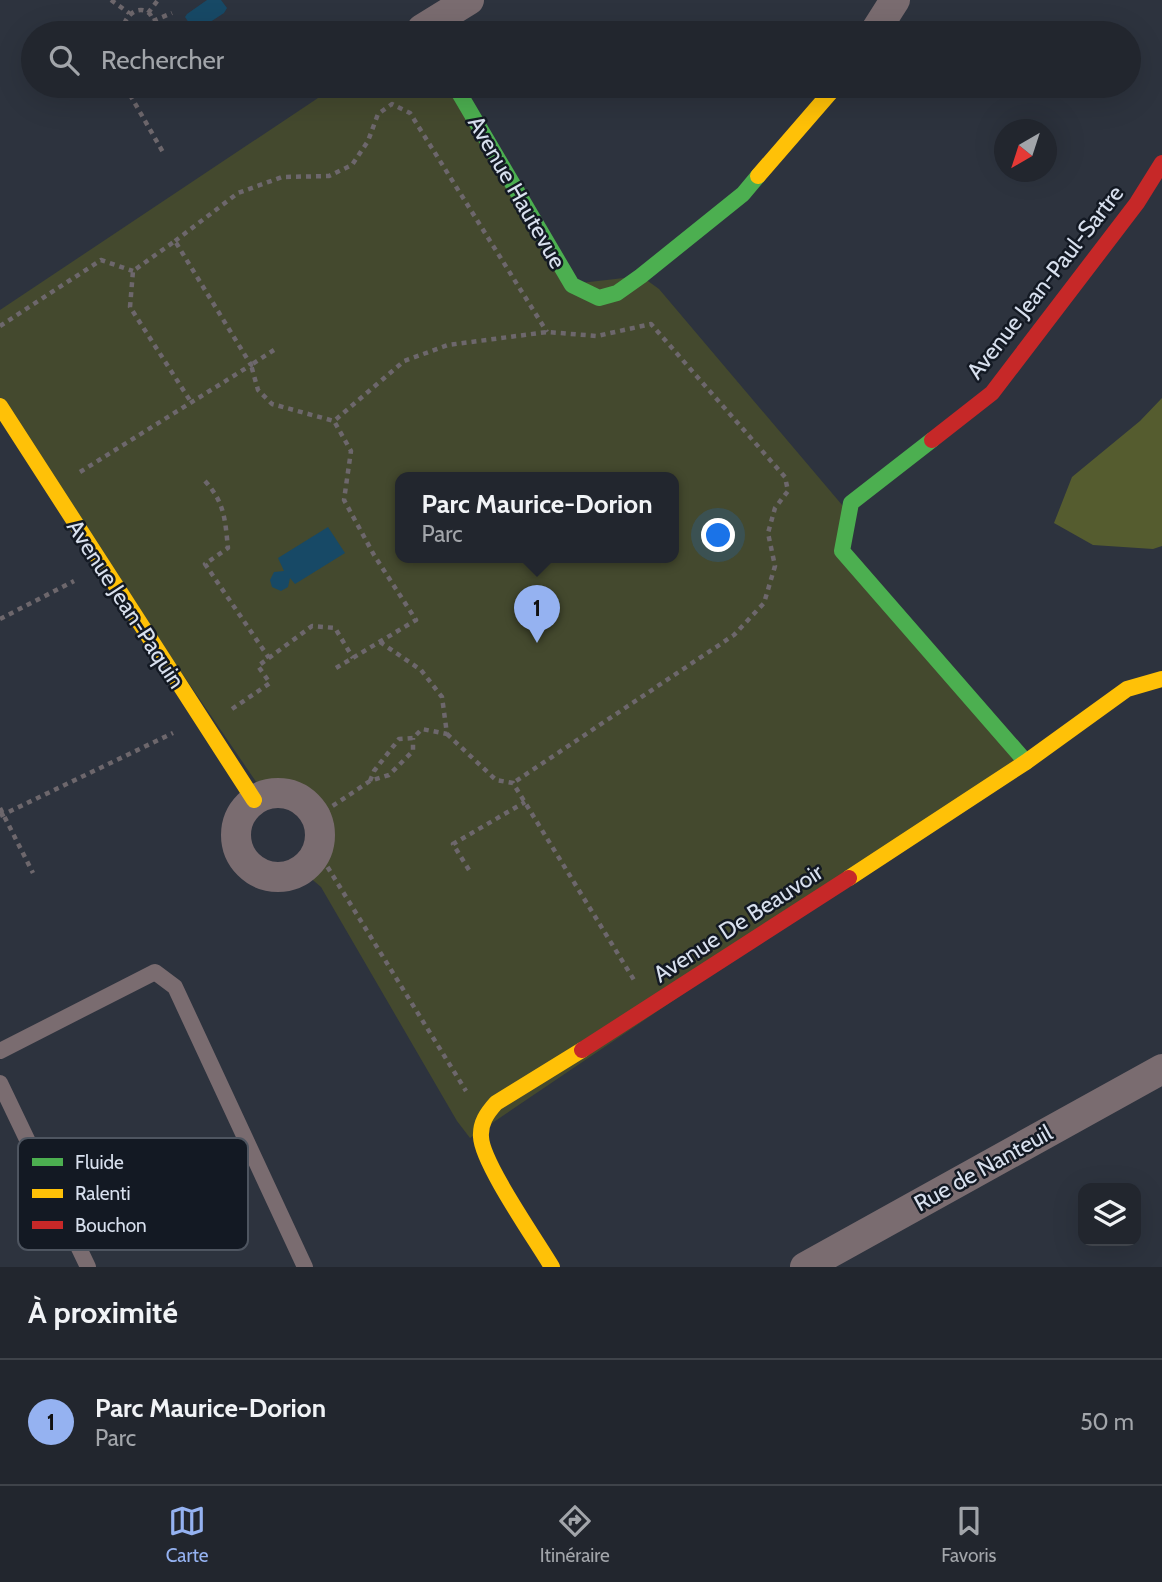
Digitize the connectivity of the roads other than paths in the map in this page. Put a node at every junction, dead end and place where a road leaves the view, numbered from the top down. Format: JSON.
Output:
{"nodes":[{"id":1,"x":469,"y":0,"type":"edge"},
{"id":2,"x":895,"y":0,"type":"edge"},
{"id":3,"x":438,"y":21,"type":"edge"},
{"id":4,"x":882,"y":21,"type":"edge"},
{"id":5,"x":462,"y":98,"type":"edge"},
{"id":6,"x":826,"y":98,"type":"edge"},
{"id":7,"x":1162,"y":163,"type":"edge"},
{"id":8,"x":0,"y":407,"type":"edge"},
{"id":9,"x":1162,"y":679,"type":"edge"},
{"id":10,"x":1026,"y":762,"type":"junction"},
{"id":11,"x":254,"y":800,"type":"junction"},
{"id":12,"x":0,"y":1051,"type":"edge"},
{"id":13,"x":1162,"y":1069,"type":"edge"},
{"id":14,"x":0,"y":1083,"type":"edge"},
{"id":15,"x":26,"y":1138,"type":"edge"},
{"id":16,"x":246,"y":1138,"type":"edge"},
{"id":17,"x":248,"y":1143,"type":"edge"},
{"id":18,"x":80,"y":1250,"type":"edge"},
{"id":19,"x":88,"y":1267,"type":"edge"},
{"id":20,"x":305,"y":1267,"type":"edge"},
{"id":21,"x":552,"y":1267,"type":"edge"},
{"id":22,"x":805,"y":1267,"type":"edge"}],
"edges":[{"from":1,"to":3,"type":"street"},
{"from":2,"to":4,"type":"street"},
{"from":5,"to":6,"type":"street","name":"Avenue Hautevue"},
{"from":7,"to":10,"type":"street","name":"Avenue Jean-Paul-Sartre"},
{"from":8,"to":11,"type":"street","name":"Avenue Jean-Paquin"},
{"from":9,"to":10,"type":"street","name":"Avenue De Beauvoir"},
{"from":10,"to":21,"type":"street","name":"Avenue De Beauvoir"},
{"from":11,"to":11,"type":"street"},
{"from":12,"to":16,"type":"lane"},
{"from":13,"to":22,"type":"street","name":"Rue de Nanteuil"},
{"from":14,"to":15,"type":"lane"},
{"from":17,"to":20,"type":"lane"},
{"from":18,"to":19,"type":"lane"}]}
